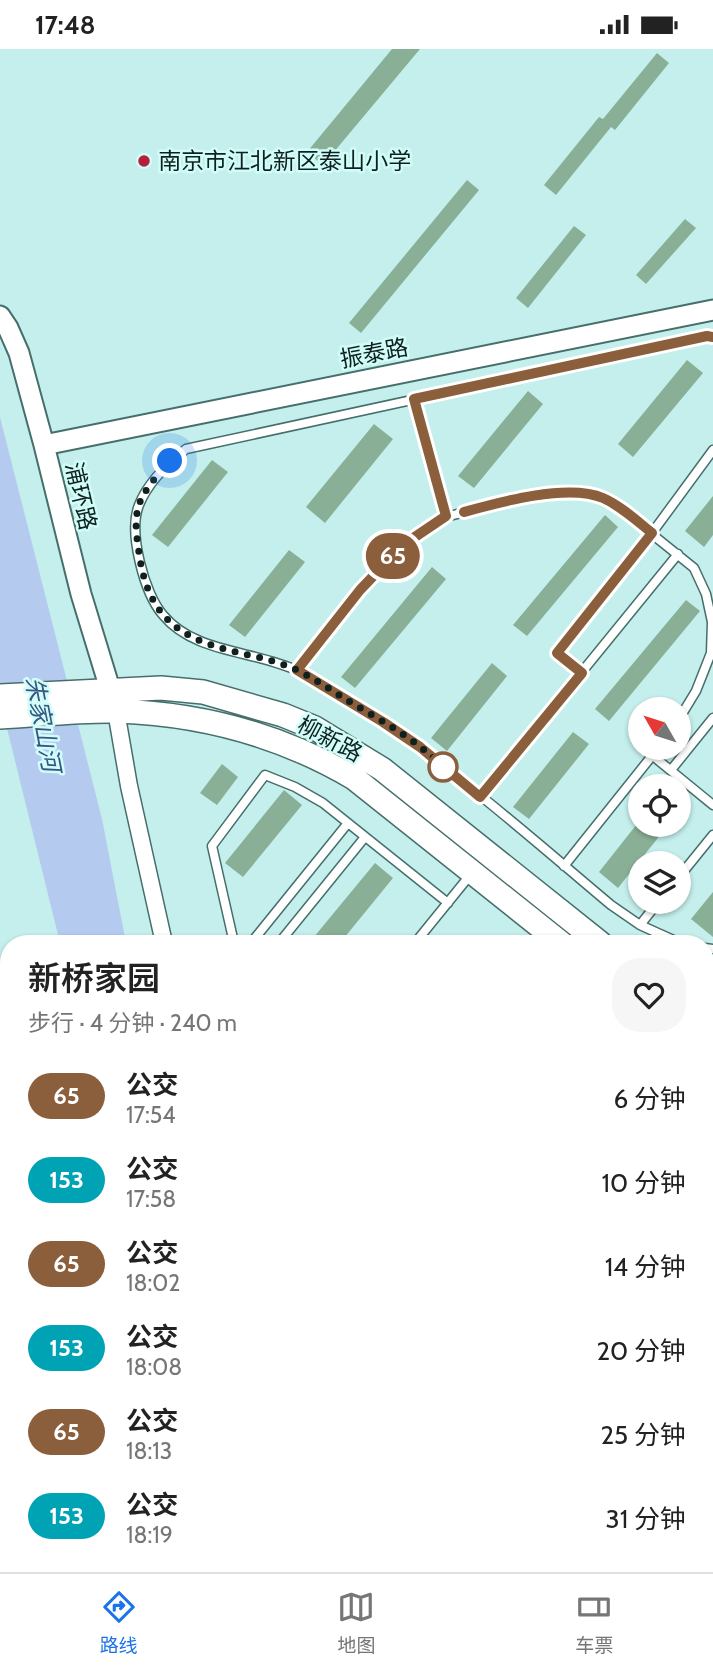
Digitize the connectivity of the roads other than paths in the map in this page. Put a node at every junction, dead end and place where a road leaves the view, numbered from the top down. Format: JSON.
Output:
{"nodes":[{"id":1,"x":713,"y":310,"type":"edge"},
{"id":2,"x":0,"y":316,"type":"edge"},
{"id":3,"x":713,"y":337,"type":"edge"},
{"id":4,"x":414,"y":399,"type":"junction"},
{"id":5,"x":44,"y":445,"type":"junction"},
{"id":6,"x":713,"y":450,"type":"edge"},
{"id":7,"x":446,"y":516,"type":"junction"},
{"id":8,"x":652,"y":533,"type":"junction"},
{"id":9,"x":678,"y":554,"type":"junction"},
{"id":10,"x":297,"y":670,"type":"junction"},
{"id":11,"x":582,"y":673,"type":"junction"},
{"id":12,"x":0,"y":696,"type":"edge"},
{"id":13,"x":691,"y":699,"type":"edge"},
{"id":14,"x":113,"y":700,"type":"junction"},
{"id":15,"x":0,"y":717,"type":"edge"},
{"id":16,"x":713,"y":718,"type":"edge"},
{"id":17,"x":650,"y":760,"type":"edge"},
{"id":18,"x":658,"y":760,"type":"edge"},
{"id":19,"x":671,"y":770,"type":"junction"},
{"id":20,"x":480,"y":797,"type":"junction"},
{"id":21,"x":713,"y":805,"type":"edge"},
{"id":22,"x":348,"y":823,"type":"junction"},
{"id":23,"x":713,"y":835,"type":"edge"},
{"id":24,"x":365,"y":837,"type":"junction"},
{"id":25,"x":691,"y":862,"type":"edge"},
{"id":26,"x":564,"y":866,"type":"junction"},
{"id":27,"x":473,"y":872,"type":"junction"},
{"id":28,"x":448,"y":903,"type":"junction"},
{"id":29,"x":649,"y":914,"type":"edge"},
{"id":30,"x":640,"y":925,"type":"junction"},
{"id":31,"x":162,"y":935,"type":"edge"},
{"id":32,"x":232,"y":935,"type":"edge"},
{"id":33,"x":257,"y":935,"type":"edge"},
{"id":34,"x":285,"y":935,"type":"edge"},
{"id":35,"x":422,"y":935,"type":"edge"},
{"id":36,"x":551,"y":935,"type":"edge"},
{"id":37,"x":590,"y":935,"type":"edge"},
{"id":38,"x":662,"y":935,"type":"edge"}],
"edges":[{"from":1,"to":5,"type":"street","name":"振泰路"},
{"from":2,"to":5,"type":"street","name":"浦环路"},
{"from":3,"to":4,"type":"lane"},
{"from":4,"to":7,"type":"lane"},
{"from":4,"to":10,"type":"lane"},
{"from":5,"to":14,"type":"street","name":"浦环路"},
{"from":6,"to":8,"type":"lane"},
{"from":7,"to":8,"type":"lane"},
{"from":7,"to":10,"type":"lane"},
{"from":8,"to":9,"type":"lane"},
{"from":8,"to":11,"type":"lane"},
{"from":9,"to":11,"type":"lane"},
{"from":9,"to":13,"type":"lane"},
{"from":10,"to":20,"type":"lane"},
{"from":11,"to":20,"type":"lane"},
{"from":12,"to":14,"type":"main road","name":"柳新路"},
{"from":14,"to":15,"type":"main road","name":"柳新路"},
{"from":14,"to":27,"type":"main road","name":"柳新路"},
{"from":14,"to":31,"type":"street","name":"浦环路"},
{"from":14,"to":37,"type":"main road","name":"柳新路"},
{"from":16,"to":19,"type":"lane"},
{"from":17,"to":26,"type":"lane"},
{"from":18,"to":19,"type":"lane"},
{"from":19,"to":21,"type":"lane"},
{"from":20,"to":26,"type":"lane"},
{"from":22,"to":24,"type":"lane"},
{"from":22,"to":32,"type":"lane"},
{"from":22,"to":33,"type":"lane"},
{"from":23,"to":25,"type":"lane"},
{"from":24,"to":28,"type":"lane"},
{"from":24,"to":34,"type":"lane"},
{"from":26,"to":30,"type":"lane"},
{"from":27,"to":28,"type":"lane"},
{"from":27,"to":36,"type":"main road","name":"柳新路"},
{"from":28,"to":35,"type":"lane"},
{"from":29,"to":30,"type":"lane"},
{"from":30,"to":38,"type":"lane"}]}
